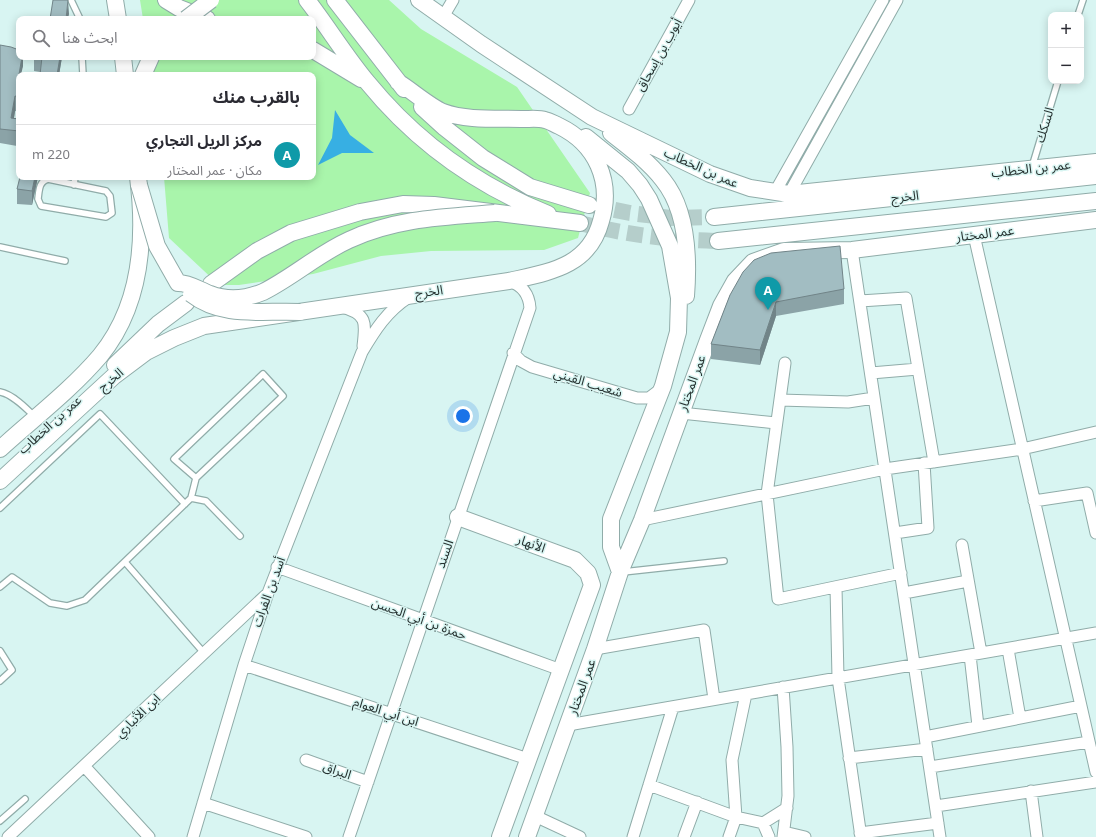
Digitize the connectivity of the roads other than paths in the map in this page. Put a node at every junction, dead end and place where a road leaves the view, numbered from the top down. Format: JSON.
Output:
{"nodes":[{"id":1,"x":71,"y":0,"type":"edge"},
{"id":2,"x":115,"y":0,"type":"edge"},
{"id":3,"x":166,"y":0,"type":"edge"},
{"id":4,"x":211,"y":0,"type":"edge"},
{"id":5,"x":306,"y":0,"type":"edge"},
{"id":6,"x":335,"y":0,"type":"edge"},
{"id":7,"x":453,"y":0,"type":"edge"},
{"id":8,"x":689,"y":0,"type":"edge"},
{"id":9,"x":883,"y":0,"type":"edge"},
{"id":10,"x":897,"y":0,"type":"edge"},
{"id":11,"x":1082,"y":0,"type":"edge"},
{"id":12,"x":424,"y":1,"type":"edge"},
{"id":13,"x":1079,"y":12,"type":"edge"},
{"id":14,"x":79,"y":16,"type":"edge"},
{"id":15,"x":118,"y":16,"type":"edge"},
{"id":16,"x":190,"y":16,"type":"edge"},
{"id":17,"x":199,"y":16,"type":"edge"},
{"id":18,"x":443,"y":17,"type":"junction"},
{"id":19,"x":316,"y":52,"type":"edge"},
{"id":20,"x":82,"y":60,"type":"edge"},
{"id":21,"x":123,"y":60,"type":"edge"},
{"id":22,"x":150,"y":60,"type":"edge"},
{"id":23,"x":84,"y":72,"type":"edge"},
{"id":24,"x":125,"y":72,"type":"edge"},
{"id":25,"x":144,"y":72,"type":"edge"},
{"id":26,"x":398,"y":82,"type":"junction"},
{"id":27,"x":368,"y":83,"type":"junction"},
{"id":28,"x":1057,"y":84,"type":"edge"},
{"id":29,"x":629,"y":110,"type":"dead end"},
{"id":30,"x":592,"y":117,"type":"junction"},
{"id":31,"x":545,"y":120,"type":"junction"},
{"id":32,"x":1096,"y":162,"type":"edge"},
{"id":33,"x":1032,"y":168,"type":"junction"},
{"id":34,"x":1096,"y":176,"type":"edge"},
{"id":35,"x":44,"y":180,"type":"edge"},
{"id":36,"x":53,"y":180,"type":"edge"},
{"id":37,"x":70,"y":180,"type":"edge"},
{"id":38,"x":73,"y":180,"type":"edge"},
{"id":39,"x":139,"y":181,"type":"edge"},
{"id":40,"x":71,"y":184,"type":"junction"},
{"id":41,"x":782,"y":193,"type":"junction"},
{"id":42,"x":1096,"y":201,"type":"edge"},
{"id":43,"x":588,"y":205,"type":"tunnel mouth"},
{"id":44,"x":495,"y":213,"type":"junction"},
{"id":45,"x":714,"y":217,"type":"tunnel mouth"},
{"id":46,"x":1096,"y":220,"type":"edge"},
{"id":47,"x":974,"y":235,"type":"junction"},
{"id":48,"x":718,"y":241,"type":"tunnel mouth"},
{"id":49,"x":0,"y":247,"type":"edge"},
{"id":50,"x":852,"y":250,"type":"junction"},
{"id":51,"x":65,"y":261,"type":"dead end"},
{"id":52,"x":508,"y":281,"type":"junction"},
{"id":53,"x":178,"y":283,"type":"junction"},
{"id":54,"x":211,"y":284,"type":"dead end"},
{"id":55,"x":412,"y":295,"type":"junction"},
{"id":56,"x":860,"y":301,"type":"junction"},
{"id":57,"x":186,"y":303,"type":"dead end"},
{"id":58,"x":338,"y":306,"type":"junction"},
{"id":59,"x":300,"y":312,"type":"junction"},
{"id":60,"x":678,"y":332,"type":"junction"},
{"id":61,"x":362,"y":352,"type":"junction"},
{"id":62,"x":513,"y":353,"type":"junction"},
{"id":63,"x":785,"y":363,"type":"dead end"},
{"id":64,"x":918,"y":369,"type":"junction"},
{"id":65,"x":871,"y":373,"type":"junction"},
{"id":66,"x":99,"y":380,"type":"joint"},
{"id":67,"x":663,"y":386,"type":"junction"},
{"id":68,"x":0,"y":392,"type":"edge"},
{"id":69,"x":874,"y":398,"type":"junction"},
{"id":70,"x":780,"y":400,"type":"junction"},
{"id":71,"x":681,"y":413,"type":"junction"},
{"id":72,"x":35,"y":417,"type":"junction"},
{"id":73,"x":776,"y":423,"type":"junction"},
{"id":74,"x":1096,"y":432,"type":"edge"},
{"id":75,"x":0,"y":449,"type":"edge"},
{"id":76,"x":1022,"y":449,"type":"junction"},
{"id":77,"x":929,"y":463,"type":"junction"},
{"id":78,"x":885,"y":469,"type":"junction"},
{"id":79,"x":0,"y":470,"type":"edge"},
{"id":80,"x":196,"y":478,"type":"junction"},
{"id":81,"x":0,"y":481,"type":"edge"},
{"id":82,"x":767,"y":494,"type":"junction"},
{"id":83,"x":191,"y":498,"type":"junction"},
{"id":84,"x":1034,"y":501,"type":"junction"},
{"id":85,"x":185,"y":504,"type":"junction"},
{"id":86,"x":0,"y":508,"type":"edge"},
{"id":87,"x":458,"y":517,"type":"junction"},
{"id":88,"x":642,"y":520,"type":"junction"},
{"id":89,"x":895,"y":533,"type":"junction"},
{"id":90,"x":1096,"y":533,"type":"edge"},
{"id":91,"x":240,"y":536,"type":"dead end"},
{"id":92,"x":962,"y":545,"type":"dead end"},
{"id":93,"x":724,"y":560,"type":"dead end"},
{"id":94,"x":125,"y":562,"type":"junction"},
{"id":95,"x":277,"y":567,"type":"junction"},
{"id":96,"x":620,"y":572,"type":"junction"},
{"id":97,"x":901,"y":573,"type":"junction"},
{"id":98,"x":968,"y":581,"type":"junction"},
{"id":99,"x":592,"y":585,"type":"joint"},
{"id":100,"x":0,"y":587,"type":"edge"},
{"id":101,"x":836,"y":587,"type":"junction"},
{"id":102,"x":268,"y":593,"type":"junction"},
{"id":103,"x":904,"y":593,"type":"junction"},
{"id":104,"x":422,"y":621,"type":"junction"},
{"id":105,"x":1096,"y":633,"type":"edge"},
{"id":106,"x":1066,"y":639,"type":"junction"},
{"id":107,"x":595,"y":649,"type":"junction"},
{"id":108,"x":1008,"y":649,"type":"junction"},
{"id":109,"x":0,"y":651,"type":"edge"},
{"id":110,"x":204,"y":653,"type":"junction"},
{"id":111,"x":981,"y":653,"type":"junction"},
{"id":112,"x":970,"y":655,"type":"junction"},
{"id":113,"x":244,"y":665,"type":"junction"},
{"id":114,"x":914,"y":665,"type":"junction"},
{"id":115,"x":561,"y":670,"type":"junction"},
{"id":116,"x":838,"y":678,"type":"junction"},
{"id":117,"x":0,"y":681,"type":"edge"},
{"id":118,"x":783,"y":687,"type":"junction"},
{"id":119,"x":746,"y":694,"type":"junction"},
{"id":120,"x":714,"y":700,"type":"junction"},
{"id":121,"x":1081,"y":706,"type":"junction"},
{"id":122,"x":673,"y":707,"type":"junction"},
{"id":123,"x":391,"y":714,"type":"junction"},
{"id":124,"x":1020,"y":718,"type":"junction"},
{"id":125,"x":568,"y":725,"type":"junction"},
{"id":126,"x":978,"y":726,"type":"junction"},
{"id":127,"x":925,"y":737,"type":"junction"},
{"id":128,"x":1089,"y":742,"type":"junction"},
{"id":129,"x":927,"y":749,"type":"junction"},
{"id":130,"x":850,"y":758,"type":"junction"},
{"id":131,"x":528,"y":759,"type":"junction"},
{"id":132,"x":306,"y":760,"type":"dead end"},
{"id":133,"x":85,"y":767,"type":"junction"},
{"id":134,"x":930,"y":767,"type":"junction"},
{"id":135,"x":1096,"y":772,"type":"edge"},
{"id":136,"x":368,"y":782,"type":"junction"},
{"id":137,"x":1096,"y":782,"type":"edge"},
{"id":138,"x":649,"y":785,"type":"junction"},
{"id":139,"x":1031,"y":791,"type":"junction"},
{"id":140,"x":25,"y":799,"type":"dead end"},
{"id":141,"x":697,"y":802,"type":"junction"},
{"id":142,"x":203,"y":803,"type":"junction"},
{"id":143,"x":936,"y":806,"type":"junction"},
{"id":144,"x":787,"y":808,"type":"junction"},
{"id":145,"x":535,"y":816,"type":"junction"},
{"id":146,"x":736,"y":817,"type":"junction"},
{"id":147,"x":0,"y":822,"type":"edge"},
{"id":148,"x":763,"y":823,"type":"junction"},
{"id":149,"x":938,"y":823,"type":"junction"},
{"id":150,"x":784,"y":834,"type":"edge"},
{"id":151,"x":861,"y":835,"type":"edge"},
{"id":152,"x":8,"y":837,"type":"edge"},
{"id":153,"x":149,"y":837,"type":"edge"},
{"id":154,"x":193,"y":837,"type":"edge"},
{"id":155,"x":306,"y":837,"type":"edge"},
{"id":156,"x":349,"y":837,"type":"edge"},
{"id":157,"x":500,"y":837,"type":"edge"},
{"id":158,"x":527,"y":837,"type":"edge"},
{"id":159,"x":580,"y":837,"type":"edge"},
{"id":160,"x":633,"y":837,"type":"edge"},
{"id":161,"x":684,"y":837,"type":"edge"},
{"id":162,"x":729,"y":837,"type":"edge"},
{"id":163,"x":769,"y":837,"type":"edge"},
{"id":164,"x":805,"y":837,"type":"edge"},
{"id":165,"x":940,"y":837,"type":"edge"},
{"id":166,"x":1037,"y":837,"type":"edge"}],
"edges":[{"from":1,"to":14,"type":"lane"},
{"from":2,"to":15,"type":"main road"},
{"from":3,"to":17,"type":"main road"},
{"from":4,"to":16,"type":"main road","bridge":true},
{"from":5,"to":27,"type":"main road"},
{"from":6,"to":26,"type":"main road"},
{"from":7,"to":18,"type":"street"},
{"from":8,"to":29,"type":"street","name":"أيوب بن إسحاق"},
{"from":9,"to":41,"type":"street"},
{"from":10,"to":41,"type":"street"},
{"from":11,"to":13,"type":"lane"},
{"from":12,"to":18,"type":"main road","name":"عمر بن الخطاب"},
{"from":18,"to":30,"type":"main road","name":"عمر بن الخطاب"},
{"from":19,"to":27,"type":"main road"},
{"from":20,"to":23,"type":"lane"},
{"from":21,"to":24,"type":"main road"},
{"from":22,"to":25,"type":"main road"},
{"from":26,"to":31,"type":"main road","name":"الخرج"},
{"from":26,"to":43,"type":"main road"},
{"from":27,"to":44,"type":"main road"},
{"from":28,"to":33,"type":"lane","name":"السكك"},
{"from":30,"to":41,"type":"main road","name":"عمر بن الخطاب"},
{"from":30,"to":60,"type":"main road"},
{"from":31,"to":52,"type":"main road","name":"الخرج"},
{"from":31,"to":60,"type":"main road"},
{"from":32,"to":33,"type":"main road","name":"عمر بن الخطاب"},
{"from":33,"to":41,"type":"main road","name":"عمر بن الخطاب"},
{"from":34,"to":45,"type":"main road","name":"الخرج"},
{"from":35,"to":40,"type":"lane"},
{"from":36,"to":40,"type":"lane"},
{"from":37,"to":40,"type":"lane"},
{"from":38,"to":40,"type":"lane"},
{"from":39,"to":53,"type":"main road","bridge":true},
{"from":39,"to":72,"type":"main road"},
{"from":42,"to":48,"type":"main road","name":"الخرج"},
{"from":44,"to":53,"type":"main road","bridge":true},
{"from":44,"to":54,"type":"main road"},
{"from":46,"to":47,"type":"main road","name":"عمر المختار"},
{"from":47,"to":50,"type":"main road","name":"عمر المختار"},
{"from":47,"to":76,"type":"street"},
{"from":49,"to":51,"type":"lane"},
{"from":50,"to":56,"type":"street"},
{"from":50,"to":71,"type":"main road","name":"عمر المختار"},
{"from":52,"to":55,"type":"main road","name":"الخرج"},
{"from":52,"to":62,"type":"street","name":"السند"},
{"from":53,"to":59,"type":"main road","bridge":true},
{"from":55,"to":58,"type":"main road","name":"الخرج"},
{"from":55,"to":61,"type":"street","name":"أسد بن الفرات"},
{"from":56,"to":64,"type":"street"},
{"from":56,"to":65,"type":"street"},
{"from":57,"to":66,"type":"main road","name":"الخرج"},
{"from":58,"to":59,"type":"main road","name":"الخرج"},
{"from":58,"to":61,"type":"street","name":"أسد بن الفرات"},
{"from":59,"to":81,"type":"main road","name":"الخرج"},
{"from":60,"to":67,"type":"main road"},
{"from":61,"to":95,"type":"street","name":"أسد بن الفرات"},
{"from":62,"to":67,"type":"street","name":"شعيب القيني"},
{"from":62,"to":87,"type":"street","name":"السند"},
{"from":63,"to":70,"type":"street"},
{"from":64,"to":65,"type":"street"},
{"from":64,"to":77,"type":"street"},
{"from":65,"to":69,"type":"street"},
{"from":66,"to":79,"type":"main road","name":"عمر بن الخطاب"},
{"from":67,"to":96,"type":"main road"},
{"from":68,"to":72,"type":"lane"},
{"from":69,"to":70,"type":"street"},
{"from":69,"to":78,"type":"street"},
{"from":70,"to":73,"type":"street"},
{"from":71,"to":73,"type":"street"},
{"from":71,"to":88,"type":"main road","name":"عمر المختار"},
{"from":72,"to":75,"type":"main road"},
{"from":73,"to":82,"type":"street"},
{"from":74,"to":76,"type":"street"},
{"from":76,"to":77,"type":"street"},
{"from":76,"to":84,"type":"street"},
{"from":77,"to":78,"type":"street"},
{"from":77,"to":89,"type":"street"},
{"from":78,"to":82,"type":"street"},
{"from":78,"to":89,"type":"street"},
{"from":80,"to":80,"type":"lane"},
{"from":80,"to":83,"type":"lane"},
{"from":82,"to":88,"type":"street"},
{"from":82,"to":101,"type":"street"},
{"from":83,"to":85,"type":"lane"},
{"from":83,"to":91,"type":"lane"},
{"from":84,"to":90,"type":"street"},
{"from":84,"to":106,"type":"street"},
{"from":85,"to":86,"type":"lane"},
{"from":85,"to":94,"type":"lane"},
{"from":87,"to":99,"type":"main road","name":"الأنهار"},
{"from":87,"to":104,"type":"street","name":"السند"},
{"from":88,"to":96,"type":"main road","name":"عمر المختار"},
{"from":89,"to":97,"type":"street"},
{"from":92,"to":98,"type":"street"},
{"from":93,"to":96,"type":"lane"},
{"from":94,"to":100,"type":"lane"},
{"from":94,"to":110,"type":"lane"},
{"from":95,"to":102,"type":"street","name":"أسد بن الفرات"},
{"from":95,"to":104,"type":"street","name":"حمزة بن أبي الحسن"},
{"from":96,"to":107,"type":"main road","name":"عمر المختار"},
{"from":97,"to":101,"type":"street"},
{"from":97,"to":103,"type":"street"},
{"from":98,"to":103,"type":"street"},
{"from":98,"to":111,"type":"street"},
{"from":99,"to":115,"type":"main road","name":"عمر المختار"},
{"from":101,"to":116,"type":"street"},
{"from":102,"to":110,"type":"street","name":"ابن الأنباري"},
{"from":102,"to":113,"type":"street","name":"أسد بن الفرات"},
{"from":103,"to":114,"type":"street"},
{"from":104,"to":115,"type":"street","name":"حمزة بن أبي الحسن"},
{"from":104,"to":123,"type":"street","name":"السند"},
{"from":105,"to":106,"type":"street"},
{"from":106,"to":108,"type":"street"},
{"from":106,"to":121,"type":"street"},
{"from":107,"to":120,"type":"street"},
{"from":107,"to":125,"type":"main road","name":"عمر المختار"},
{"from":108,"to":111,"type":"street"},
{"from":108,"to":124,"type":"street"},
{"from":109,"to":117,"type":"lane"},
{"from":110,"to":133,"type":"street","name":"ابن الأنباري"},
{"from":111,"to":112,"type":"street"},
{"from":112,"to":114,"type":"street"},
{"from":112,"to":126,"type":"street"},
{"from":113,"to":123,"type":"street","name":"ابن أبي العوام"},
{"from":113,"to":142,"type":"street","name":"أسد بن الفرات"},
{"from":114,"to":116,"type":"street"},
{"from":114,"to":127,"type":"street"},
{"from":115,"to":131,"type":"main road","name":"عمر المختار"},
{"from":116,"to":118,"type":"street"},
{"from":116,"to":130,"type":"street"},
{"from":118,"to":119,"type":"street"},
{"from":118,"to":144,"type":"street"},
{"from":119,"to":120,"type":"street"},
{"from":119,"to":146,"type":"street"},
{"from":120,"to":122,"type":"street"},
{"from":121,"to":124,"type":"street"},
{"from":121,"to":128,"type":"street"},
{"from":122,"to":125,"type":"street"},
{"from":122,"to":138,"type":"street"},
{"from":123,"to":131,"type":"street","name":"ابن أبي العوام"},
{"from":123,"to":136,"type":"street","name":"السند"},
{"from":124,"to":126,"type":"street"},
{"from":125,"to":145,"type":"main road","name":"عمر المختار"},
{"from":126,"to":127,"type":"street"},
{"from":127,"to":129,"type":"street"},
{"from":128,"to":134,"type":"street"},
{"from":128,"to":135,"type":"street"},
{"from":129,"to":130,"type":"street"},
{"from":129,"to":134,"type":"street"},
{"from":130,"to":151,"type":"street"},
{"from":131,"to":157,"type":"main road","name":"عمر المختار"},
{"from":132,"to":136,"type":"street","name":"البراق"},
{"from":133,"to":152,"type":"street","name":"ابن الأنباري"},
{"from":133,"to":153,"type":"street"},
{"from":134,"to":143,"type":"street"},
{"from":136,"to":156,"type":"street","name":"السند"},
{"from":137,"to":139,"type":"street"},
{"from":138,"to":141,"type":"street"},
{"from":138,"to":160,"type":"street"},
{"from":139,"to":143,"type":"street"},
{"from":139,"to":166,"type":"street"},
{"from":140,"to":147,"type":"lane"},
{"from":141,"to":146,"type":"street"},
{"from":141,"to":161,"type":"street"},
{"from":142,"to":154,"type":"street","name":"أسد بن الفرات"},
{"from":142,"to":155,"type":"street"},
{"from":143,"to":149,"type":"street"},
{"from":144,"to":148,"type":"street"},
{"from":144,"to":150,"type":"street"},
{"from":145,"to":158,"type":"main road","name":"عمر المختار"},
{"from":145,"to":159,"type":"street"},
{"from":146,"to":148,"type":"street"},
{"from":146,"to":162,"type":"street"},
{"from":148,"to":163,"type":"street"},
{"from":149,"to":151,"type":"street"},
{"from":149,"to":165,"type":"street"},
{"from":150,"to":164,"type":"street"}]}
